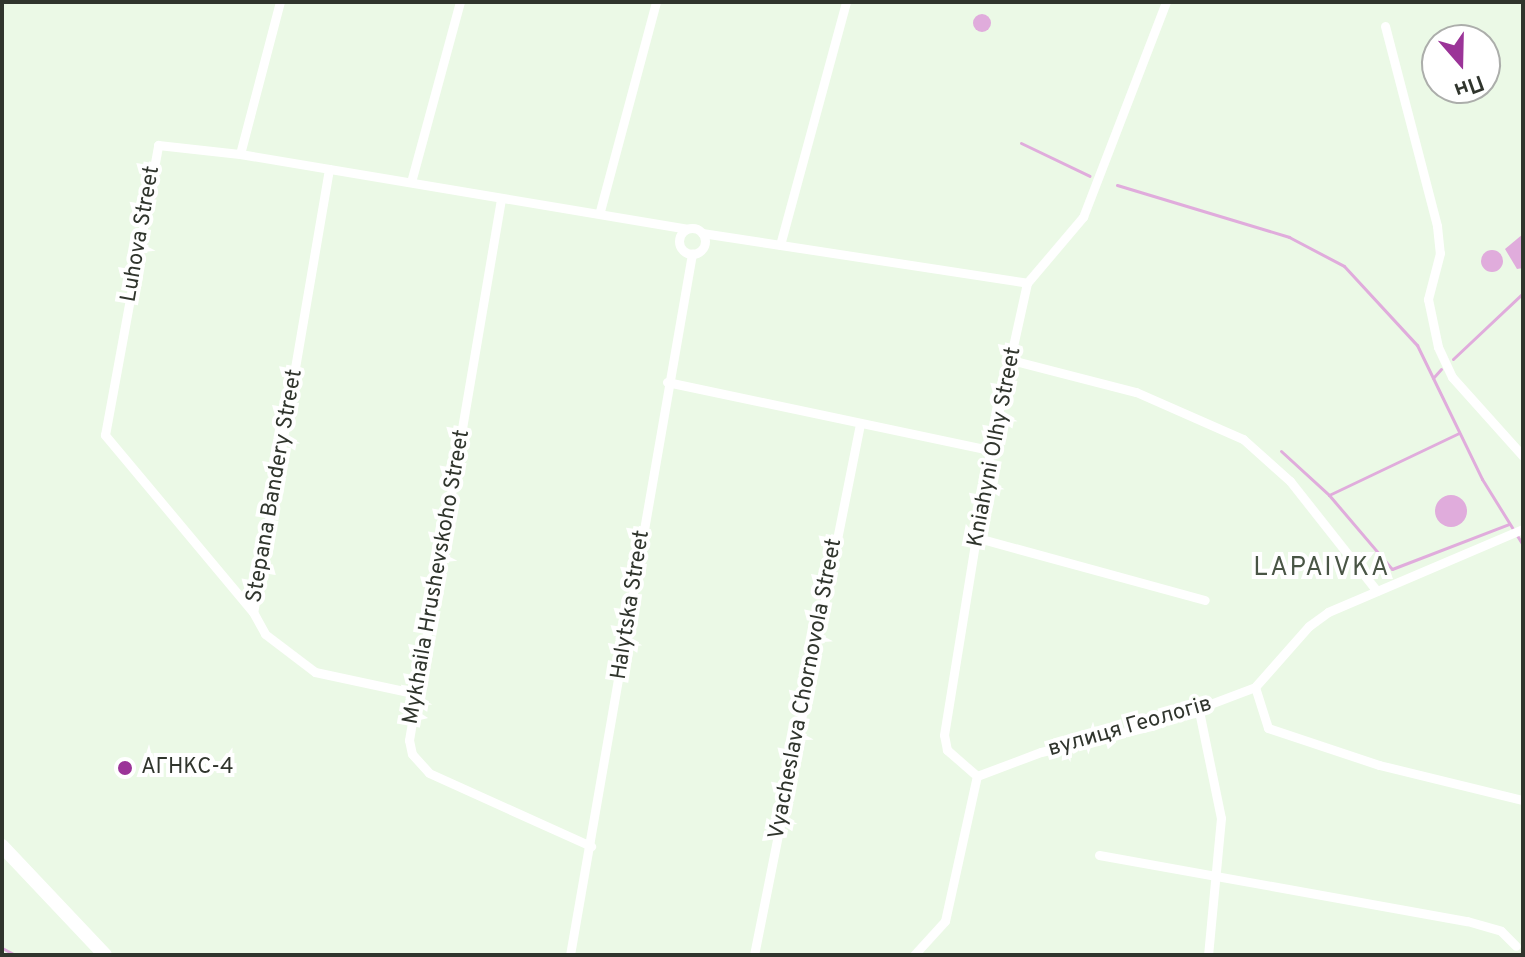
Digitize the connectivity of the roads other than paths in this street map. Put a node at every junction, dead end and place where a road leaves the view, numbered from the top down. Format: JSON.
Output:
{"nodes":[{"id":1,"x":280,"y":2,"type":"edge"},
{"id":2,"x":460,"y":2,"type":"edge"},
{"id":3,"x":656,"y":2,"type":"edge"},
{"id":4,"x":846,"y":2,"type":"edge"},
{"id":5,"x":1166,"y":2,"type":"edge"},
{"id":6,"x":1385,"y":26,"type":"dead end"},
{"id":7,"x":240,"y":154,"type":"junction"},
{"id":8,"x":329,"y":169,"type":"junction"},
{"id":9,"x":411,"y":182,"type":"junction"},
{"id":10,"x":501,"y":199,"type":"junction"},
{"id":11,"x":600,"y":211,"type":"junction"},
{"id":12,"x":687,"y":229,"type":"junction"},
{"id":13,"x":702,"y":233,"type":"junction"},
{"id":14,"x":780,"y":245,"type":"junction"},
{"id":15,"x":692,"y":254,"type":"junction"},
{"id":16,"x":1027,"y":283,"type":"junction"},
{"id":17,"x":1011,"y":360,"type":"junction"},
{"id":18,"x":667,"y":382,"type":"junction"},
{"id":19,"x":860,"y":424,"type":"junction"},
{"id":20,"x":990,"y":450,"type":"junction"},
{"id":21,"x":1523,"y":456,"type":"edge"},
{"id":22,"x":1523,"y":529,"type":"edge"},
{"id":23,"x":978,"y":538,"type":"junction"},
{"id":24,"x":1377,"y":591,"type":"junction"},
{"id":25,"x":1205,"y":600,"type":"dead end"},
{"id":26,"x":253,"y":612,"type":"junction"},
{"id":27,"x":1255,"y":687,"type":"junction"},
{"id":28,"x":418,"y":694,"type":"junction"},
{"id":29,"x":1199,"y":711,"type":"junction"},
{"id":30,"x":977,"y":776,"type":"junction"},
{"id":31,"x":1523,"y":800,"type":"edge"},
{"id":32,"x":2,"y":846,"type":"edge"},
{"id":33,"x":591,"y":846,"type":"junction"},
{"id":34,"x":1099,"y":855,"type":"dead end"},
{"id":35,"x":1219,"y":873,"type":"junction"},
{"id":36,"x":1516,"y":946,"type":"dead end"},
{"id":37,"x":105,"y":955,"type":"edge"},
{"id":38,"x":570,"y":955,"type":"edge"},
{"id":39,"x":754,"y":955,"type":"edge"},
{"id":40,"x":914,"y":955,"type":"edge"},
{"id":41,"x":1208,"y":955,"type":"edge"}],
"edges":[{"from":1,"to":7,"type":"street"},
{"from":2,"to":9,"type":"street"},
{"from":3,"to":11,"type":"street"},
{"from":4,"to":14,"type":"street"},
{"from":5,"to":16,"type":"street","name":"Kniahyni Olhy Street"},
{"from":6,"to":21,"type":"street"},
{"from":7,"to":8,"type":"street","name":"Luhova Street"},
{"from":7,"to":26,"type":"street","name":"Luhova Street"},
{"from":8,"to":9,"type":"street","name":"Luhova Street"},
{"from":8,"to":26,"type":"street","name":"Stepana Bandery Street"},
{"from":9,"to":10,"type":"street","name":"Luhova Street"},
{"from":10,"to":11,"type":"street","name":"Luhova Street"},
{"from":10,"to":28,"type":"street","name":"Mykhaila Hrushevskoho Street"},
{"from":11,"to":12,"type":"street","name":"Luhova Street"},
{"from":12,"to":13,"type":"street"},
{"from":12,"to":15,"type":"street"},
{"from":13,"to":14,"type":"street"},
{"from":13,"to":15,"type":"street"},
{"from":14,"to":16,"type":"street"},
{"from":15,"to":18,"type":"street","name":"Halytska Street"},
{"from":16,"to":17,"type":"street","name":"Kniahyni Olhy Street"},
{"from":17,"to":20,"type":"street","name":"Kniahyni Olhy Street"},
{"from":17,"to":24,"type":"street"},
{"from":18,"to":19,"type":"street"},
{"from":18,"to":33,"type":"street","name":"Halytska Street"},
{"from":19,"to":20,"type":"street"},
{"from":19,"to":39,"type":"street","name":"Vyacheslava Chornovola Street"},
{"from":20,"to":23,"type":"street","name":"Kniahyni Olhy Street"},
{"from":22,"to":24,"type":"street","name":"вулиця Геологів"},
{"from":23,"to":25,"type":"street"},
{"from":23,"to":30,"type":"street","name":"Kniahyni Olhy Street"},
{"from":24,"to":27,"type":"street","name":"вулиця Геологів"},
{"from":26,"to":28,"type":"street","name":"Stepana Bandery Street"},
{"from":27,"to":29,"type":"street","name":"вулиця Геологів"},
{"from":27,"to":31,"type":"street"},
{"from":28,"to":33,"type":"street","name":"Mykhaila Hrushevskoho Street"},
{"from":29,"to":30,"type":"street","name":"вулиця Геологів"},
{"from":29,"to":35,"type":"street"},
{"from":30,"to":40,"type":"street"},
{"from":32,"to":37,"type":"highway"},
{"from":33,"to":38,"type":"street","name":"Halytska Street"},
{"from":34,"to":35,"type":"street"},
{"from":35,"to":36,"type":"street"},
{"from":35,"to":41,"type":"street"}]}
